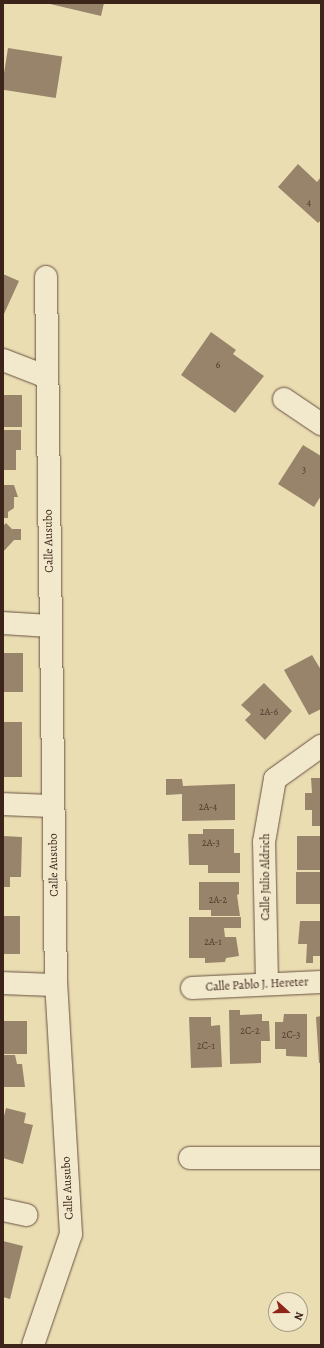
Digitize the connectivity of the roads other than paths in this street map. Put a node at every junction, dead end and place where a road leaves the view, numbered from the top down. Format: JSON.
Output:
{"nodes":[{"id":1,"x":46,"y":277,"type":"dead end"},
{"id":2,"x":3,"y":360,"type":"edge"},
{"id":3,"x":47,"y":377,"type":"junction"},
{"id":4,"x":284,"y":399,"type":"dead end"},
{"id":5,"x":321,"y":424,"type":"edge"},
{"id":6,"x":3,"y":623,"type":"edge"},
{"id":7,"x":51,"y":626,"type":"junction"},
{"id":8,"x":321,"y":746,"type":"edge"},
{"id":9,"x":3,"y":804,"type":"edge"},
{"id":10,"x":53,"y":806,"type":"junction"},
{"id":11,"x":321,"y":982,"type":"edge"},
{"id":12,"x":3,"y":983,"type":"edge"},
{"id":13,"x":267,"y":983,"type":"junction"},
{"id":14,"x":56,"y":985,"type":"junction"},
{"id":15,"x":192,"y":988,"type":"dead end"},
{"id":16,"x":190,"y":1158,"type":"dead end"},
{"id":17,"x":321,"y":1158,"type":"edge"},
{"id":18,"x":3,"y":1210,"type":"edge"},
{"id":19,"x":26,"y":1215,"type":"dead end"},
{"id":20,"x":33,"y":1345,"type":"edge"}],
"edges":[{"from":1,"to":3,"type":"street","name":"Calle Ausubo"},
{"from":2,"to":3,"type":"street"},
{"from":3,"to":7,"type":"street","name":"Calle Ausubo"},
{"from":4,"to":5,"type":"street"},
{"from":6,"to":7,"type":"street"},
{"from":7,"to":10,"type":"street","name":"Calle Ausubo"},
{"from":8,"to":13,"type":"street","name":"Calle Julio Aldrich"},
{"from":9,"to":10,"type":"street"},
{"from":10,"to":14,"type":"street","name":"Calle Ausubo"},
{"from":11,"to":13,"type":"street","name":"Calle Pablo J. Hereter"},
{"from":12,"to":14,"type":"street"},
{"from":13,"to":15,"type":"street","name":"Calle Pablo J. Hereter"},
{"from":14,"to":20,"type":"street","name":"Calle Ausubo"},
{"from":16,"to":17,"type":"street"},
{"from":18,"to":19,"type":"street"}]}
